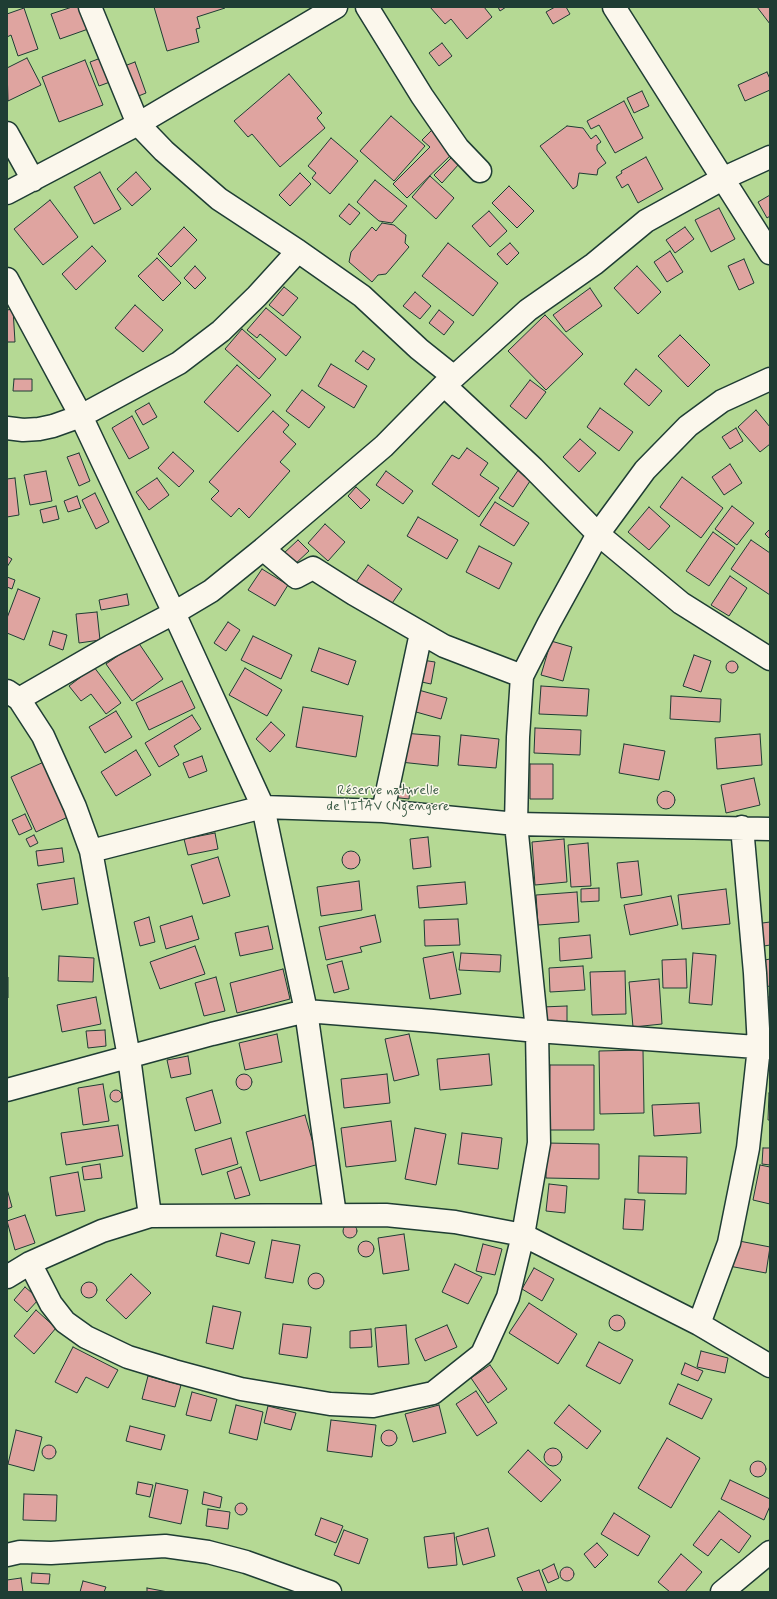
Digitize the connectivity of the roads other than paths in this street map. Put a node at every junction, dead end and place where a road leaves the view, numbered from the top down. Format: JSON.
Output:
{"nodes":[{"id":1,"x":90,"y":7,"type":"edge"},
{"id":2,"x":336,"y":7,"type":"edge"},
{"id":3,"x":367,"y":7,"type":"edge"},
{"id":4,"x":614,"y":7,"type":"edge"},
{"id":5,"x":138,"y":124,"type":"junction"},
{"id":6,"x":7,"y":133,"type":"edge"},
{"id":7,"x":770,"y":157,"type":"edge"},
{"id":8,"x":480,"y":171,"type":"dead end"},
{"id":9,"x":724,"y":178,"type":"junction"},
{"id":10,"x":33,"y":180,"type":"junction"},
{"id":11,"x":7,"y":193,"type":"edge"},
{"id":12,"x":298,"y":251,"type":"junction"},
{"id":13,"x":770,"y":253,"type":"edge"},
{"id":14,"x":7,"y":279,"type":"edge"},
{"id":15,"x":770,"y":379,"type":"edge"},
{"id":16,"x":449,"y":381,"type":"junction"},
{"id":17,"x":81,"y":416,"type":"junction"},
{"id":18,"x":7,"y":428,"type":"edge"},
{"id":19,"x":598,"y":534,"type":"junction"},
{"id":20,"x":263,"y":549,"type":"junction"},
{"id":21,"x":174,"y":613,"type":"junction"},
{"id":22,"x":421,"y":633,"type":"junction"},
{"id":23,"x":770,"y":659,"type":"edge"},
{"id":24,"x":522,"y":676,"type":"junction"},
{"id":25,"x":13,"y":695,"type":"edge"},
{"id":26,"x":263,"y":807,"type":"junction"},
{"id":27,"x":383,"y":811,"type":"junction"},
{"id":28,"x":516,"y":824,"type":"junction"},
{"id":29,"x":742,"y":827,"type":"junction"},
{"id":30,"x":770,"y":829,"type":"edge"},
{"id":31,"x":91,"y":850,"type":"junction"},
{"id":32,"x":306,"y":1011,"type":"junction"},
{"id":33,"x":538,"y":1031,"type":"junction"},
{"id":34,"x":765,"y":1048,"type":"edge"},
{"id":35,"x":129,"y":1057,"type":"junction"},
{"id":36,"x":7,"y":1090,"type":"edge"},
{"id":37,"x":335,"y":1215,"type":"junction"},
{"id":38,"x":150,"y":1216,"type":"junction"},
{"id":39,"x":523,"y":1235,"type":"junction"},
{"id":40,"x":30,"y":1263,"type":"junction"},
{"id":41,"x":7,"y":1277,"type":"edge"},
{"id":42,"x":699,"y":1324,"type":"junction"},
{"id":43,"x":770,"y":1366,"type":"edge"},
{"id":44,"x":770,"y":1552,"type":"edge"},
{"id":45,"x":7,"y":1555,"type":"edge"},
{"id":46,"x":330,"y":1592,"type":"edge"},
{"id":47,"x":722,"y":1592,"type":"edge"}],
"edges":[{"from":1,"to":5,"type":"street"},
{"from":2,"to":5,"type":"street"},
{"from":3,"to":8,"type":"street"},
{"from":4,"to":9,"type":"street"},
{"from":5,"to":10,"type":"street"},
{"from":5,"to":12,"type":"street"},
{"from":6,"to":10,"type":"street"},
{"from":7,"to":9,"type":"street"},
{"from":9,"to":13,"type":"street"},
{"from":9,"to":16,"type":"street"},
{"from":10,"to":11,"type":"street"},
{"from":12,"to":16,"type":"street"},
{"from":12,"to":17,"type":"street"},
{"from":14,"to":17,"type":"street"},
{"from":15,"to":19,"type":"street"},
{"from":16,"to":19,"type":"street"},
{"from":16,"to":20,"type":"street"},
{"from":17,"to":18,"type":"street"},
{"from":17,"to":21,"type":"street"},
{"from":19,"to":23,"type":"street"},
{"from":19,"to":24,"type":"street"},
{"from":20,"to":21,"type":"street"},
{"from":20,"to":22,"type":"street"},
{"from":21,"to":25,"type":"street"},
{"from":21,"to":26,"type":"street"},
{"from":22,"to":24,"type":"street"},
{"from":22,"to":27,"type":"street"},
{"from":24,"to":28,"type":"street"},
{"from":25,"to":31,"type":"street"},
{"from":26,"to":27,"type":"street"},
{"from":26,"to":31,"type":"street"},
{"from":26,"to":32,"type":"street"},
{"from":27,"to":28,"type":"street"},
{"from":28,"to":29,"type":"street"},
{"from":28,"to":33,"type":"street"},
{"from":29,"to":30,"type":"street"},
{"from":29,"to":34,"type":"street"},
{"from":31,"to":35,"type":"street"},
{"from":32,"to":33,"type":"street"},
{"from":32,"to":35,"type":"street"},
{"from":32,"to":37,"type":"street"},
{"from":33,"to":34,"type":"street"},
{"from":33,"to":39,"type":"street"},
{"from":34,"to":42,"type":"street"},
{"from":35,"to":36,"type":"street"},
{"from":35,"to":38,"type":"street"},
{"from":37,"to":38,"type":"street"},
{"from":37,"to":39,"type":"street"},
{"from":38,"to":40,"type":"street"},
{"from":39,"to":40,"type":"street"},
{"from":39,"to":42,"type":"street"},
{"from":40,"to":41,"type":"street"},
{"from":42,"to":43,"type":"street"},
{"from":44,"to":47,"type":"street"},
{"from":45,"to":46,"type":"street"}]}
